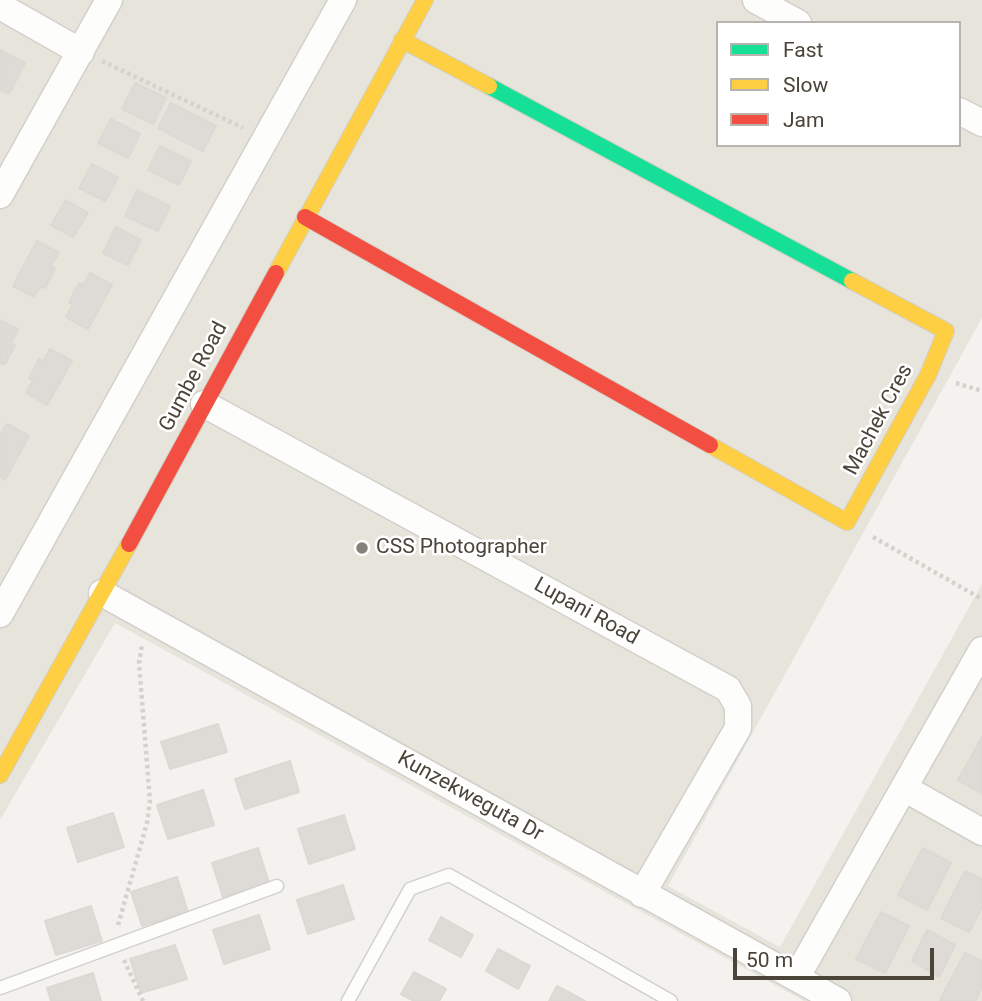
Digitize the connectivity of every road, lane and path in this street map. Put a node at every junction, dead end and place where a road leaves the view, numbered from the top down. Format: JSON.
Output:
{"nodes":[{"id":1,"x":109,"y":0,"type":"edge"},
{"id":2,"x":343,"y":0,"type":"edge"},
{"id":3,"x":425,"y":0,"type":"edge"},
{"id":4,"x":756,"y":0,"type":"edge"},
{"id":5,"x":0,"y":6,"type":"edge"},
{"id":6,"x":793,"y":21,"type":"edge"},
{"id":7,"x":402,"y":40,"type":"junction"},
{"id":8,"x":81,"y":52,"type":"junction"},
{"id":9,"x":961,"y":112,"type":"edge"},
{"id":10,"x":982,"y":123,"type":"edge"},
{"id":11,"x":266,"y":139,"type":"junction"},
{"id":12,"x":0,"y":195,"type":"edge"},
{"id":13,"x":305,"y":217,"type":"junction"},
{"id":14,"x":204,"y":404,"type":"junction"},
{"id":15,"x":847,"y":522,"type":"junction"},
{"id":16,"x":102,"y":593,"type":"junction"},
{"id":17,"x":982,"y":599,"type":"edge"},
{"id":18,"x":0,"y":614,"type":"edge"},
{"id":19,"x":156,"y":623,"type":"junction"},
{"id":20,"x":982,"y":650,"type":"edge"},
{"id":21,"x":0,"y":775,"type":"edge"},
{"id":22,"x":904,"y":788,"type":"junction"},
{"id":23,"x":982,"y":832,"type":"edge"},
{"id":24,"x":277,"y":886,"type":"dead end"},
{"id":25,"x":642,"y":894,"type":"junction"},
{"id":26,"x":121,"y":944,"type":"junction"},
{"id":27,"x":796,"y":978,"type":"junction"},
{"id":28,"x":0,"y":988,"type":"edge"},
{"id":29,"x":143,"y":1001,"type":"edge"},
{"id":30,"x":348,"y":1001,"type":"edge"},
{"id":31,"x":671,"y":1001,"type":"edge"},
{"id":32,"x":838,"y":1001,"type":"edge"}],
"edges":[{"from":1,"to":8,"type":"street"},
{"from":2,"to":11,"type":"street"},
{"from":3,"to":7,"type":"street","name":"Gumbe Road"},
{"from":4,"to":6,"type":"street"},
{"from":5,"to":8,"type":"street"},
{"from":7,"to":13,"type":"street","name":"Gumbe Road"},
{"from":7,"to":15,"type":"street","name":"Machek Cres"},
{"from":8,"to":11,"type":"path"},
{"from":8,"to":12,"type":"street"},
{"from":9,"to":10,"type":"street"},
{"from":11,"to":18,"type":"street"},
{"from":13,"to":14,"type":"street","name":"Gumbe Road"},
{"from":13,"to":15,"type":"street"},
{"from":14,"to":16,"type":"street","name":"Gumbe Road"},
{"from":14,"to":25,"type":"street","name":"Lupani Road"},
{"from":15,"to":17,"type":"path"},
{"from":16,"to":19,"type":"street","name":"Kunzekweguta Dr"},
{"from":16,"to":21,"type":"street","name":"Gumbe Road"},
{"from":19,"to":25,"type":"street","name":"Kunzekweguta Dr"},
{"from":19,"to":26,"type":"path"},
{"from":20,"to":22,"type":"street"},
{"from":22,"to":23,"type":"street"},
{"from":22,"to":27,"type":"street"},
{"from":24,"to":26,"type":"lane"},
{"from":25,"to":27,"type":"street","name":"Kunzekweguta Dr"},
{"from":26,"to":28,"type":"lane"},
{"from":26,"to":29,"type":"path"},
{"from":27,"to":32,"type":"street","name":"Kunzekweguta Dr"},
{"from":30,"to":31,"type":"lane"}]}
